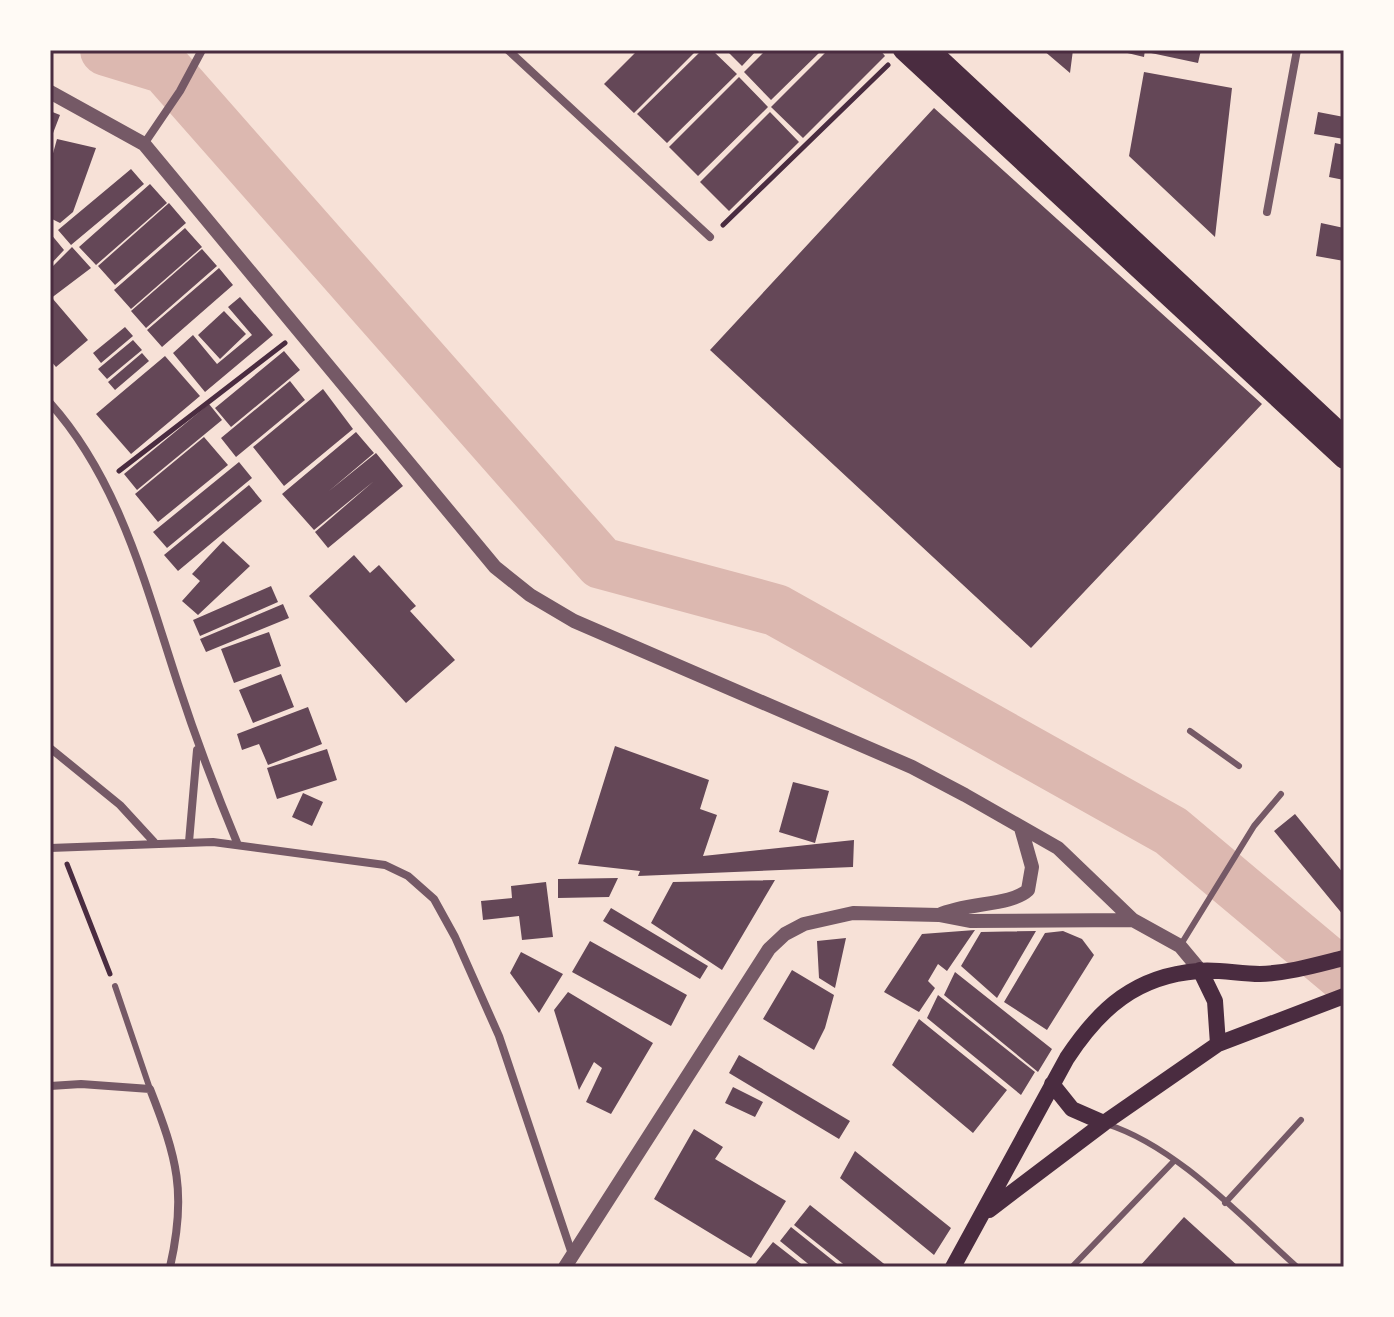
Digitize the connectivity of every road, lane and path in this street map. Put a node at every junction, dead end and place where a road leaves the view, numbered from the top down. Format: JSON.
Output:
{"nodes":[{"id":1,"x":202,"y":50,"type":"edge"},
{"id":2,"x":508,"y":50,"type":"edge"},
{"id":3,"x":903,"y":50,"type":"edge"},
{"id":4,"x":930,"y":50,"type":"edge"},
{"id":5,"x":1297,"y":50,"type":"edge"},
{"id":6,"x":50,"y":92,"type":"edge"},
{"id":7,"x":144,"y":144,"type":"junction"},
{"id":8,"x":1267,"y":212,"type":"dead end"},
{"id":9,"x":710,"y":237,"type":"joint"},
{"id":10,"x":302,"y":330,"type":"junction"},
{"id":11,"x":50,"y":403,"type":"edge"},
{"id":12,"x":1344,"y":436,"type":"edge"},
{"id":13,"x":1344,"y":459,"type":"edge"},
{"id":14,"x":104,"y":483,"type":"junction"},
{"id":15,"x":1190,"y":731,"type":"dead end"},
{"id":16,"x":198,"y":745,"type":"junction"},
{"id":17,"x":50,"y":748,"type":"edge"},
{"id":18,"x":1239,"y":766,"type":"dead end"},
{"id":19,"x":1281,"y":794,"type":"dead end"},
{"id":20,"x":1021,"y":828,"type":"junction"},
{"id":21,"x":154,"y":842,"type":"junction"},
{"id":22,"x":189,"y":842,"type":"junction"},
{"id":23,"x":238,"y":845,"type":"junction"},
{"id":24,"x":55,"y":847,"type":"edge"},
{"id":25,"x":939,"y":915,"type":"junction"},
{"id":26,"x":1133,"y":920,"type":"junction"},
{"id":27,"x":1180,"y":946,"type":"junction"},
{"id":28,"x":1344,"y":958,"type":"edge"},
{"id":29,"x":1200,"y":970,"type":"junction"},
{"id":30,"x":115,"y":986,"type":"joint"},
{"id":31,"x":1344,"y":996,"type":"edge"},
{"id":32,"x":1218,"y":1044,"type":"junction"},
{"id":33,"x":1052,"y":1084,"type":"junction"},
{"id":34,"x":50,"y":1086,"type":"edge"},
{"id":35,"x":150,"y":1089,"type":"junction"},
{"id":36,"x":1301,"y":1120,"type":"dead end"},
{"id":37,"x":1104,"y":1123,"type":"junction"},
{"id":38,"x":1174,"y":1161,"type":"junction"},
{"id":39,"x":1225,"y":1203,"type":"junction"},
{"id":40,"x":986,"y":1213,"type":"junction"},
{"id":41,"x":569,"y":1261,"type":"edge"},
{"id":42,"x":170,"y":1267,"type":"edge"},
{"id":43,"x":953,"y":1267,"type":"edge"},
{"id":44,"x":1072,"y":1267,"type":"edge"},
{"id":45,"x":1297,"y":1267,"type":"edge"}],
"edges":[{"from":1,"to":7,"type":"street"},
{"from":2,"to":9,"type":"street"},
{"from":3,"to":9,"type":"path"},
{"from":3,"to":13,"type":"main road"},
{"from":4,"to":12,"type":"main road"},
{"from":5,"to":8,"type":"street"},
{"from":6,"to":7,"type":"street"},
{"from":7,"to":10,"type":"street"},
{"from":10,"to":14,"type":"path"},
{"from":10,"to":20,"type":"street"},
{"from":11,"to":14,"type":"street"},
{"from":14,"to":16,"type":"street"},
{"from":15,"to":18,"type":"lane"},
{"from":16,"to":22,"type":"street"},
{"from":16,"to":23,"type":"street"},
{"from":17,"to":21,"type":"street"},
{"from":19,"to":27,"type":"lane"},
{"from":20,"to":25,"type":"street"},
{"from":20,"to":26,"type":"street"},
{"from":21,"to":22,"type":"street"},
{"from":21,"to":24,"type":"street"},
{"from":22,"to":23,"type":"street"},
{"from":23,"to":41,"type":"street"},
{"from":24,"to":30,"type":"path"},
{"from":25,"to":26,"type":"street"},
{"from":25,"to":41,"type":"street"},
{"from":26,"to":27,"type":"street"},
{"from":27,"to":29,"type":"street"},
{"from":28,"to":29,"type":"main road"},
{"from":29,"to":32,"type":"main road"},
{"from":29,"to":33,"type":"main road"},
{"from":30,"to":35,"type":"lane"},
{"from":31,"to":32,"type":"main road"},
{"from":32,"to":37,"type":"main road"},
{"from":33,"to":37,"type":"main road"},
{"from":33,"to":40,"type":"main road"},
{"from":34,"to":35,"type":"street"},
{"from":35,"to":42,"type":"street"},
{"from":36,"to":39,"type":"lane"},
{"from":37,"to":38,"type":"lane"},
{"from":37,"to":40,"type":"main road"},
{"from":38,"to":39,"type":"lane"},
{"from":38,"to":44,"type":"lane"},
{"from":39,"to":45,"type":"lane"},
{"from":40,"to":43,"type":"main road"}]}
